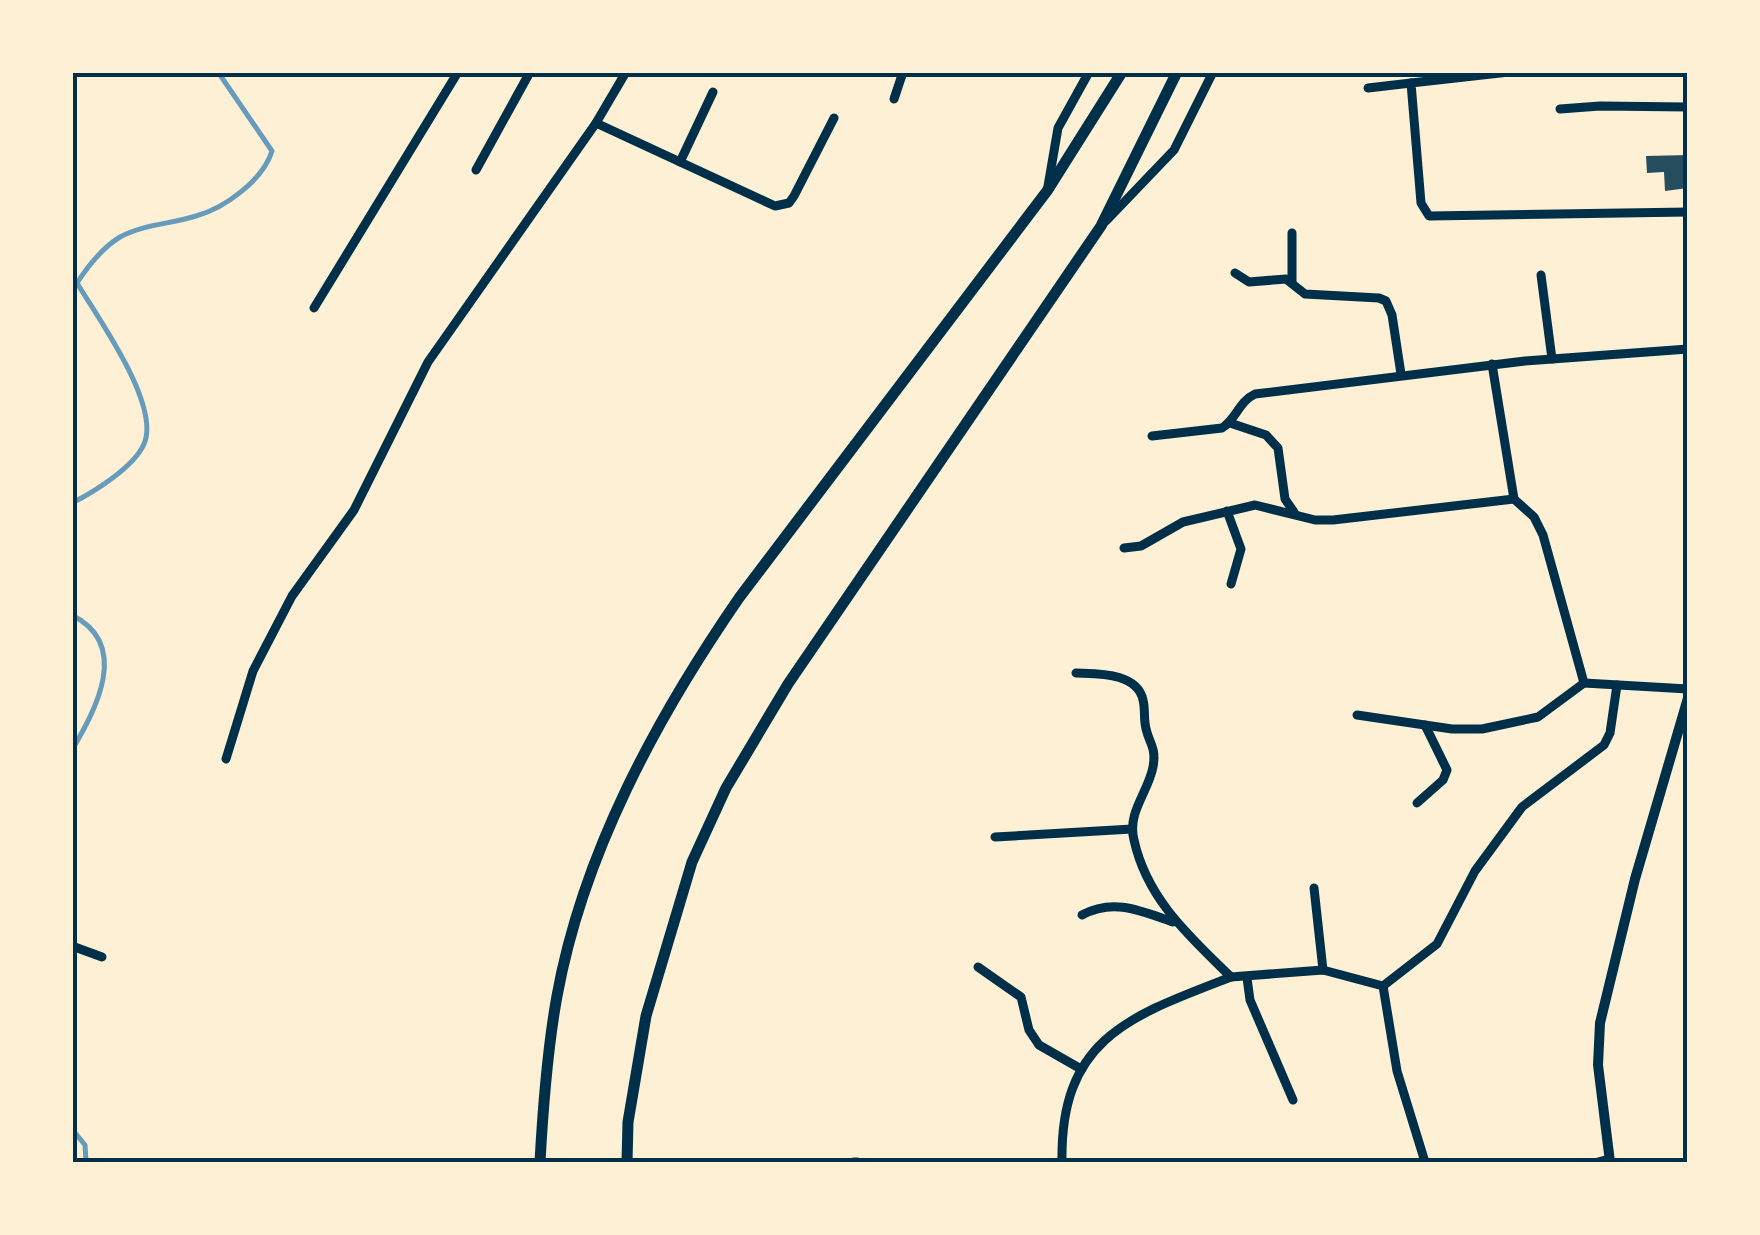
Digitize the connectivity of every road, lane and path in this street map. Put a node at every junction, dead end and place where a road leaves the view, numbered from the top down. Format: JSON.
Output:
{"nodes":[{"id":1,"x":458,"y":72,"type":"edge"},
{"id":2,"x":530,"y":72,"type":"edge"},
{"id":3,"x":626,"y":72,"type":"edge"},
{"id":4,"x":903,"y":72,"type":"edge"},
{"id":5,"x":1089,"y":72,"type":"edge"},
{"id":6,"x":1122,"y":72,"type":"edge"},
{"id":7,"x":1177,"y":72,"type":"edge"},
{"id":8,"x":1214,"y":72,"type":"edge"},
{"id":9,"x":1509,"y":72,"type":"edge"},
{"id":10,"x":1411,"y":83,"type":"junction"},
{"id":11,"x":1368,"y":88,"type":"dead end"},
{"id":12,"x":713,"y":92,"type":"dead end"},
{"id":13,"x":894,"y":99,"type":"dead end"},
{"id":14,"x":1688,"y":108,"type":"edge"},
{"id":15,"x":1560,"y":109,"type":"dead end"},
{"id":16,"x":834,"y":118,"type":"dead end"},
{"id":17,"x":596,"y":123,"type":"junction"},
{"id":18,"x":680,"y":162,"type":"junction"},
{"id":19,"x":476,"y":170,"type":"dead end"},
{"id":20,"x":1047,"y":190,"type":"junction"},
{"id":21,"x":1688,"y":212,"type":"edge"},
{"id":22,"x":1100,"y":226,"type":"junction"},
{"id":23,"x":1292,"y":233,"type":"dead end"},
{"id":24,"x":1235,"y":273,"type":"dead end"},
{"id":25,"x":1541,"y":276,"type":"dead end"},
{"id":26,"x":1292,"y":282,"type":"junction"},
{"id":27,"x":314,"y":308,"type":"dead end"},
{"id":28,"x":1688,"y":349,"type":"edge"},
{"id":29,"x":1552,"y":359,"type":"junction"},
{"id":30,"x":1492,"y":364,"type":"junction"},
{"id":31,"x":1401,"y":374,"type":"junction"},
{"id":32,"x":1230,"y":423,"type":"junction"},
{"id":33,"x":1152,"y":436,"type":"dead end"},
{"id":34,"x":1514,"y":499,"type":"junction"},
{"id":35,"x":1227,"y":511,"type":"junction"},
{"id":36,"x":1295,"y":514,"type":"junction"},
{"id":37,"x":1124,"y":548,"type":"dead end"},
{"id":38,"x":1231,"y":584,"type":"dead end"},
{"id":39,"x":1076,"y":673,"type":"dead end"},
{"id":40,"x":1584,"y":683,"type":"junction"},
{"id":41,"x":1617,"y":685,"type":"junction"},
{"id":42,"x":1688,"y":689,"type":"edge"},
{"id":43,"x":1688,"y":698,"type":"edge"},
{"id":44,"x":1357,"y":715,"type":"dead end"},
{"id":45,"x":1685,"y":716,"type":"edge"},
{"id":46,"x":1425,"y":725,"type":"junction"},
{"id":47,"x":226,"y":758,"type":"dead end"},
{"id":48,"x":1417,"y":802,"type":"dead end"},
{"id":49,"x":1132,"y":828,"type":"junction"},
{"id":50,"x":995,"y":837,"type":"dead end"},
{"id":51,"x":1314,"y":888,"type":"dead end"},
{"id":52,"x":1082,"y":915,"type":"dead end"},
{"id":53,"x":1176,"y":923,"type":"junction"},
{"id":54,"x":72,"y":946,"type":"edge"},
{"id":55,"x":102,"y":957,"type":"dead end"},
{"id":56,"x":978,"y":967,"type":"dead end"},
{"id":57,"x":1322,"y":970,"type":"junction"},
{"id":58,"x":1230,"y":977,"type":"junction"},
{"id":59,"x":1247,"y":978,"type":"junction"},
{"id":60,"x":1383,"y":986,"type":"junction"},
{"id":61,"x":1082,"y":1068,"type":"junction"},
{"id":62,"x":1294,"y":1100,"type":"dead end"},
{"id":63,"x":1606,"y":1161,"type":"edge"},
{"id":64,"x":540,"y":1162,"type":"edge"},
{"id":65,"x":628,"y":1162,"type":"edge"},
{"id":66,"x":1062,"y":1162,"type":"edge"},
{"id":67,"x":1425,"y":1162,"type":"edge"}],
"edges":[{"from":1,"to":27,"type":"street"},
{"from":2,"to":19,"type":"street"},
{"from":3,"to":17,"type":"street"},
{"from":4,"to":13,"type":"street"},
{"from":5,"to":20,"type":"street"},
{"from":6,"to":20,"type":"main road"},
{"from":7,"to":22,"type":"main road"},
{"from":8,"to":22,"type":"street"},
{"from":9,"to":10,"type":"street"},
{"from":10,"to":11,"type":"street"},
{"from":10,"to":21,"type":"street"},
{"from":12,"to":18,"type":"street"},
{"from":14,"to":15,"type":"street"},
{"from":16,"to":18,"type":"street"},
{"from":17,"to":18,"type":"street"},
{"from":17,"to":47,"type":"street"},
{"from":20,"to":64,"type":"main road"},
{"from":22,"to":65,"type":"main road"},
{"from":23,"to":26,"type":"street"},
{"from":24,"to":26,"type":"street"},
{"from":25,"to":29,"type":"street"},
{"from":26,"to":31,"type":"street"},
{"from":28,"to":29,"type":"street"},
{"from":29,"to":30,"type":"street"},
{"from":30,"to":31,"type":"street"},
{"from":30,"to":34,"type":"street"},
{"from":31,"to":32,"type":"street"},
{"from":32,"to":33,"type":"street"},
{"from":32,"to":36,"type":"street"},
{"from":34,"to":36,"type":"street"},
{"from":34,"to":40,"type":"street"},
{"from":35,"to":36,"type":"street"},
{"from":35,"to":37,"type":"street"},
{"from":35,"to":38,"type":"street"},
{"from":39,"to":49,"type":"street"},
{"from":40,"to":41,"type":"street"},
{"from":40,"to":46,"type":"street"},
{"from":41,"to":42,"type":"street"},
{"from":41,"to":60,"type":"street"},
{"from":43,"to":45,"type":"street"},
{"from":44,"to":46,"type":"street"},
{"from":45,"to":63,"type":"street"},
{"from":46,"to":48,"type":"street"},
{"from":49,"to":50,"type":"street"},
{"from":49,"to":53,"type":"street"},
{"from":51,"to":57,"type":"street"},
{"from":52,"to":53,"type":"street"},
{"from":53,"to":58,"type":"street"},
{"from":54,"to":55,"type":"street"},
{"from":56,"to":61,"type":"street"},
{"from":57,"to":59,"type":"street"},
{"from":57,"to":60,"type":"street"},
{"from":58,"to":59,"type":"street"},
{"from":58,"to":61,"type":"street"},
{"from":59,"to":62,"type":"street"},
{"from":60,"to":67,"type":"street"},
{"from":61,"to":66,"type":"street"}]}
